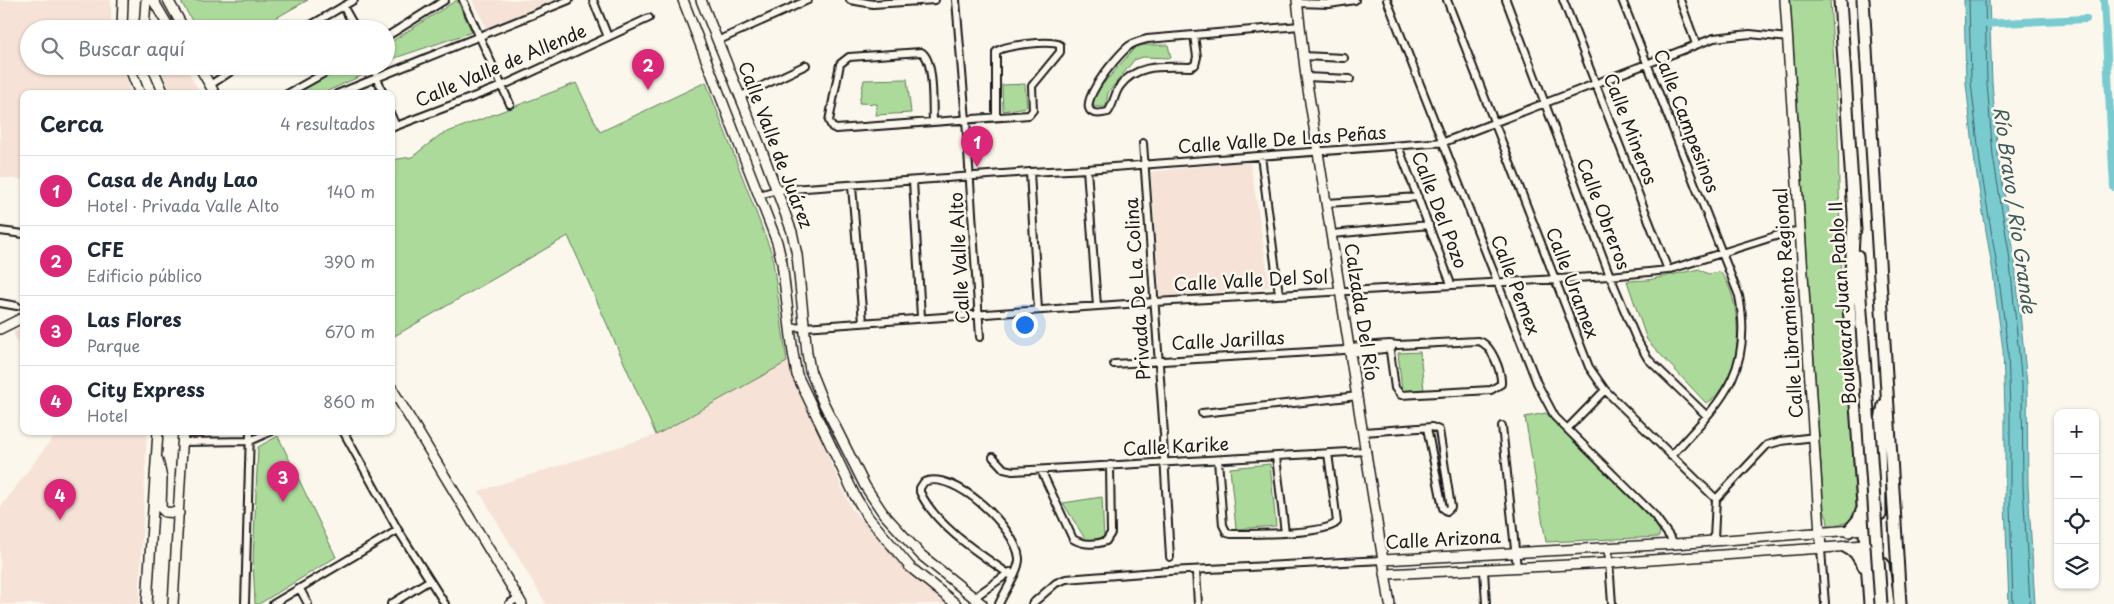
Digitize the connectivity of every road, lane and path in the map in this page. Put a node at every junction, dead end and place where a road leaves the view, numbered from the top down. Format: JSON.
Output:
{"nodes":[{"id":1,"x":123,"y":0,"type":"edge"},
{"id":2,"x":146,"y":0,"type":"edge"},
{"id":3,"x":153,"y":0,"type":"edge"},
{"id":4,"x":168,"y":0,"type":"edge"},
{"id":5,"x":354,"y":0,"type":"edge"},
{"id":6,"x":445,"y":0,"type":"edge"},
{"id":7,"x":463,"y":0,"type":"edge"},
{"id":8,"x":569,"y":0,"type":"edge"},
{"id":9,"x":593,"y":0,"type":"edge"},
{"id":10,"x":683,"y":0,"type":"edge"},
{"id":11,"x":701,"y":0,"type":"edge"},
{"id":12,"x":808,"y":0,"type":"edge"},
{"id":13,"x":850,"y":0,"type":"edge"},
{"id":14,"x":935,"y":0,"type":"edge"},
{"id":15,"x":956,"y":0,"type":"edge"},
{"id":16,"x":1355,"y":0,"type":"edge"},
{"id":17,"x":1387,"y":0,"type":"edge"},
{"id":18,"x":1447,"y":0,"type":"edge"},
{"id":19,"x":1506,"y":0,"type":"edge"},
{"id":20,"x":1563,"y":0,"type":"edge"},
{"id":21,"x":1622,"y":0,"type":"edge"},
{"id":22,"x":1680,"y":0,"type":"edge"},
{"id":23,"x":1785,"y":0,"type":"edge"},
{"id":24,"x":1840,"y":0,"type":"edge"},
{"id":25,"x":1863,"y":0,"type":"edge"},
{"id":26,"x":901,"y":1,"type":"edge"},
{"id":27,"x":1297,"y":2,"type":"edge"},
{"id":28,"x":344,"y":6,"type":"junction"},
{"id":29,"x":649,"y":18,"type":"dead end"},
{"id":30,"x":122,"y":20,"type":"edge"},
{"id":31,"x":145,"y":20,"type":"edge"},
{"id":32,"x":165,"y":20,"type":"edge"},
{"id":33,"x":179,"y":20,"type":"edge"},
{"id":34,"x":320,"y":20,"type":"edge"},
{"id":35,"x":351,"y":20,"type":"edge"},
{"id":36,"x":1300,"y":26,"type":"junction"},
{"id":37,"x":395,"y":31,"type":"edge"},
{"id":38,"x":1194,"y":35,"type":"junction"},
{"id":39,"x":481,"y":37,"type":"junction"},
{"id":40,"x":608,"y":37,"type":"junction"},
{"id":41,"x":1788,"y":38,"type":"junction"},
{"id":42,"x":717,"y":41,"type":"junction"},
{"id":43,"x":1696,"y":44,"type":"junction"},
{"id":44,"x":1303,"y":56,"type":"junction"},
{"id":45,"x":1344,"y":58,"type":"dead end"},
{"id":46,"x":1648,"y":63,"type":"junction"},
{"id":47,"x":806,"y":65,"type":"dead end"},
{"id":48,"x":728,"y":68,"type":"junction"},
{"id":49,"x":395,"y":70,"type":"edge"},
{"id":50,"x":712,"y":74,"type":"junction"},
{"id":51,"x":133,"y":75,"type":"edge"},
{"id":52,"x":156,"y":75,"type":"edge"},
{"id":53,"x":204,"y":75,"type":"edge"},
{"id":54,"x":225,"y":75,"type":"edge"},
{"id":55,"x":321,"y":75,"type":"edge"},
{"id":56,"x":382,"y":75,"type":"edge"},
{"id":57,"x":377,"y":77,"type":"junction"},
{"id":58,"x":1306,"y":77,"type":"junction"},
{"id":59,"x":1350,"y":79,"type":"dead end"},
{"id":60,"x":1596,"y":84,"type":"junction"},
{"id":61,"x":210,"y":85,"type":"junction"},
{"id":62,"x":502,"y":86,"type":"junction"},
{"id":63,"x":138,"y":90,"type":"edge"},
{"id":64,"x":162,"y":90,"type":"edge"},
{"id":65,"x":213,"y":90,"type":"edge"},
{"id":66,"x":294,"y":90,"type":"edge"},
{"id":67,"x":346,"y":90,"type":"edge"},
{"id":68,"x":382,"y":90,"type":"edge"},
{"id":69,"x":739,"y":97,"type":"junction"},
{"id":70,"x":1546,"y":103,"type":"junction"},
{"id":71,"x":510,"y":104,"type":"dead end"},
{"id":72,"x":996,"y":117,"type":"junction"},
{"id":73,"x":966,"y":120,"type":"junction"},
{"id":74,"x":933,"y":121,"type":"junction"},
{"id":75,"x":1494,"y":123,"type":"junction"},
{"id":76,"x":395,"y":126,"type":"edge"},
{"id":77,"x":1444,"y":142,"type":"junction"},
{"id":78,"x":1143,"y":143,"type":"dead end"},
{"id":79,"x":1398,"y":146,"type":"junction"},
{"id":80,"x":1319,"y":152,"type":"junction"},
{"id":81,"x":1261,"y":156,"type":"junction"},
{"id":82,"x":1144,"y":165,"type":"junction"},
{"id":83,"x":1087,"y":170,"type":"junction"},
{"id":84,"x":1030,"y":172,"type":"junction"},
{"id":85,"x":970,"y":176,"type":"junction"},
{"id":86,"x":913,"y":181,"type":"junction"},
{"id":87,"x":852,"y":186,"type":"junction"},
{"id":88,"x":777,"y":190,"type":"junction"},
{"id":89,"x":759,"y":195,"type":"junction"},
{"id":90,"x":1418,"y":197,"type":"junction"},
{"id":91,"x":1327,"y":203,"type":"junction"},
{"id":92,"x":1854,"y":222,"type":"junction"},
{"id":93,"x":1429,"y":225,"type":"junction"},
{"id":94,"x":0,"y":231,"type":"edge"},
{"id":95,"x":1799,"y":231,"type":"junction"},
{"id":96,"x":20,"y":234,"type":"edge"},
{"id":97,"x":1332,"y":234,"type":"junction"},
{"id":98,"x":1721,"y":253,"type":"junction"},
{"id":99,"x":1668,"y":270,"type":"junction"},
{"id":100,"x":1610,"y":276,"type":"junction"},
{"id":101,"x":1554,"y":277,"type":"junction"},
{"id":102,"x":1498,"y":281,"type":"junction"},
{"id":103,"x":1451,"y":284,"type":"junction"},
{"id":104,"x":1341,"y":291,"type":"junction"},
{"id":105,"x":1279,"y":294,"type":"junction"},
{"id":106,"x":1155,"y":302,"type":"junction"},
{"id":107,"x":0,"y":303,"type":"edge"},
{"id":108,"x":17,"y":306,"type":"dead end"},
{"id":109,"x":1097,"y":306,"type":"junction"},
{"id":110,"x":1038,"y":310,"type":"junction"},
{"id":111,"x":978,"y":313,"type":"junction"},
{"id":112,"x":921,"y":317,"type":"junction"},
{"id":113,"x":20,"y":319,"type":"edge"},
{"id":114,"x":863,"y":322,"type":"junction"},
{"id":115,"x":805,"y":327,"type":"junction"},
{"id":116,"x":790,"y":328,"type":"junction"},
{"id":117,"x":0,"y":329,"type":"edge"},
{"id":118,"x":980,"y":337,"type":"dead end"},
{"id":119,"x":1389,"y":346,"type":"junction"},
{"id":120,"x":1349,"y":350,"type":"junction"},
{"id":121,"x":1159,"y":361,"type":"junction"},
{"id":122,"x":1114,"y":364,"type":"dead end"},
{"id":123,"x":810,"y":370,"type":"junction"},
{"id":124,"x":797,"y":375,"type":"junction"},
{"id":125,"x":1502,"y":382,"type":"joint"},
{"id":126,"x":1604,"y":390,"type":"junction"},
{"id":127,"x":1887,"y":390,"type":"junction"},
{"id":128,"x":395,"y":394,"type":"edge"},
{"id":129,"x":1358,"y":396,"type":"junction"},
{"id":130,"x":1202,"y":413,"type":"dead end"},
{"id":131,"x":1707,"y":416,"type":"junction"},
{"id":132,"x":1502,"y":426,"type":"dead end"},
{"id":133,"x":1427,"y":428,"type":"junction"},
{"id":134,"x":1567,"y":430,"type":"junction"},
{"id":135,"x":1364,"y":432,"type":"junction"},
{"id":136,"x":158,"y":435,"type":"edge"},
{"id":137,"x":183,"y":435,"type":"edge"},
{"id":138,"x":250,"y":435,"type":"edge"},
{"id":139,"x":263,"y":435,"type":"edge"},
{"id":140,"x":345,"y":435,"type":"edge"},
{"id":141,"x":1815,"y":437,"type":"junction"},
{"id":142,"x":250,"y":441,"type":"junction"},
{"id":143,"x":182,"y":442,"type":"junction"},
{"id":144,"x":1367,"y":451,"type":"junction"},
{"id":145,"x":1328,"y":453,"type":"junction"},
{"id":146,"x":156,"y":456,"type":"junction"},
{"id":147,"x":1671,"y":456,"type":"junction"},
{"id":148,"x":993,"y":457,"type":"dead end"},
{"id":149,"x":1276,"y":457,"type":"junction"},
{"id":150,"x":1218,"y":460,"type":"junction"},
{"id":151,"x":1164,"y":463,"type":"junction"},
{"id":152,"x":1110,"y":466,"type":"junction"},
{"id":153,"x":1041,"y":470,"type":"junction"},
{"id":154,"x":1716,"y":499,"type":"junction"},
{"id":155,"x":1863,"y":504,"type":"junction"},
{"id":156,"x":179,"y":513,"type":"junction"},
{"id":157,"x":1865,"y":529,"type":"junction"},
{"id":158,"x":398,"y":530,"type":"junction"},
{"id":159,"x":1849,"y":531,"type":"junction"},
{"id":160,"x":1285,"y":532,"type":"junction"},
{"id":161,"x":1821,"y":533,"type":"junction"},
{"id":162,"x":1714,"y":539,"type":"junction"},
{"id":163,"x":1869,"y":541,"type":"junction"},
{"id":164,"x":1675,"y":544,"type":"junction"},
{"id":165,"x":1608,"y":547,"type":"junction"},
{"id":166,"x":1846,"y":547,"type":"junction"},
{"id":167,"x":1821,"y":549,"type":"junction"},
{"id":168,"x":1516,"y":552,"type":"junction"},
{"id":169,"x":921,"y":555,"type":"junction"},
{"id":170,"x":1170,"y":557,"type":"dead end"},
{"id":171,"x":1383,"y":560,"type":"junction"},
{"id":172,"x":1609,"y":563,"type":"junction"},
{"id":173,"x":910,"y":567,"type":"junction"},
{"id":174,"x":1517,"y":568,"type":"junction"},
{"id":175,"x":1196,"y":570,"type":"junction"},
{"id":176,"x":1484,"y":570,"type":"junction"},
{"id":177,"x":1385,"y":574,"type":"junction"},
{"id":178,"x":1011,"y":575,"type":"junction"},
{"id":179,"x":430,"y":580,"type":"junction"},
{"id":180,"x":1868,"y":582,"type":"junction"},
{"id":181,"x":300,"y":589,"type":"junction"},
{"id":182,"x":520,"y":601,"type":"edge"},
{"id":183,"x":978,"y":601,"type":"edge"},
{"id":184,"x":1034,"y":603,"type":"edge"},
{"id":185,"x":147,"y":604,"type":"edge"},
{"id":186,"x":173,"y":604,"type":"edge"},
{"id":187,"x":245,"y":604,"type":"edge"},
{"id":188,"x":273,"y":604,"type":"edge"},
{"id":189,"x":308,"y":604,"type":"edge"},
{"id":190,"x":391,"y":604,"type":"edge"},
{"id":191,"x":445,"y":604,"type":"edge"},
{"id":192,"x":509,"y":604,"type":"edge"},
{"id":193,"x":956,"y":604,"type":"edge"},
{"id":194,"x":999,"y":604,"type":"edge"},
{"id":195,"x":1198,"y":604,"type":"edge"},
{"id":196,"x":1390,"y":604,"type":"edge"},
{"id":197,"x":1486,"y":604,"type":"edge"},
{"id":198,"x":1612,"y":604,"type":"edge"},
{"id":199,"x":1825,"y":604,"type":"edge"},
{"id":200,"x":1870,"y":604,"type":"edge"},
{"id":201,"x":1881,"y":604,"type":"edge"},
{"id":202,"x":1888,"y":604,"type":"edge"},
{"id":203,"x":1900,"y":604,"type":"edge"}],
"edges":[{"from":1,"to":30,"type":"street"},
{"from":2,"to":31,"type":"street"},
{"from":3,"to":32,"type":"street"},
{"from":4,"to":33,"type":"street"},
{"from":5,"to":28,"type":"street"},
{"from":6,"to":37,"type":"street"},
{"from":7,"to":39,"type":"street"},
{"from":8,"to":39,"type":"street"},
{"from":9,"to":40,"type":"street"},
{"from":10,"to":50,"type":"street","name":"Calle Valle de Juárez"},
{"from":11,"to":42,"type":"street","name":"Calle Valle de Juárez"},
{"from":12,"to":42,"type":"street"},
{"from":13,"to":26,"type":"street"},
{"from":14,"to":26,"type":"street"},
{"from":15,"to":73,"type":"street","name":"Calle Valle Alto"},
{"from":16,"to":27,"type":"street"},
{"from":17,"to":77,"type":"street","name":"Calle Pemex"},
{"from":18,"to":75,"type":"street","name":"Calle Uramex"},
{"from":19,"to":70,"type":"street","name":"Calle Obreros"},
{"from":20,"to":60,"type":"street","name":"Calle Mineros"},
{"from":21,"to":46,"type":"street","name":"Calle Campesinos"},
{"from":22,"to":43,"type":"street"},
{"from":23,"to":41,"type":"street","name":"Calle Libramiento Regional"},
{"from":24,"to":92,"type":"highway","name":"Boulevard Juan Pablo II"},
{"from":25,"to":127,"type":"highway"},
{"from":27,"to":36,"type":"street","name":"Calzada Del Río"},
{"from":28,"to":34,"type":"street"},
{"from":28,"to":35,"type":"street"},
{"from":29,"to":40,"type":"street","name":"Calle Valle de Allende"},
{"from":36,"to":38,"type":"street"},
{"from":36,"to":44,"type":"street","name":"Calzada Del Río"},
{"from":38,"to":38,"type":"street"},
{"from":39,"to":49,"type":"street"},
{"from":39,"to":62,"type":"street"},
{"from":40,"to":62,"type":"street","name":"Calle Valle de Allende"},
{"from":41,"to":43,"type":"street","name":"Calle Valle De Las Peñas"},
{"from":41,"to":95,"type":"street","name":"Calle Libramiento Regional"},
{"from":42,"to":48,"type":"street","name":"Calle Valle de Juárez"},
{"from":43,"to":46,"type":"street","name":"Calle Valle De Las Peñas"},
{"from":44,"to":45,"type":"street"},
{"from":44,"to":58,"type":"street","name":"Calzada Del Río"},
{"from":46,"to":60,"type":"street","name":"Calle Valle De Las Peñas"},
{"from":46,"to":98,"type":"street","name":"Calle Campesinos"},
{"from":47,"to":69,"type":"street"},
{"from":48,"to":50,"type":"street"},
{"from":48,"to":69,"type":"street","name":"Calle Valle de Juárez"},
{"from":50,"to":89,"type":"street","name":"Calle Valle de Juárez"},
{"from":51,"to":63,"type":"street"},
{"from":52,"to":64,"type":"street"},
{"from":53,"to":61,"type":"street"},
{"from":54,"to":61,"type":"street"},
{"from":55,"to":66,"type":"street"},
{"from":56,"to":57,"type":"street"},
{"from":57,"to":67,"type":"street"},
{"from":57,"to":68,"type":"street"},
{"from":58,"to":59,"type":"street"},
{"from":58,"to":80,"type":"street","name":"Calzada Del Río"},
{"from":60,"to":70,"type":"street","name":"Calle Valle De Las Peñas"},
{"from":60,"to":99,"type":"street","name":"Calle Mineros"},
{"from":61,"to":65,"type":"street"},
{"from":62,"to":71,"type":"street"},
{"from":62,"to":76,"type":"street","name":"Calle Valle de Allende"},
{"from":69,"to":88,"type":"street","name":"Calle Valle de Juárez"},
{"from":70,"to":75,"type":"street","name":"Calle Valle De Las Peñas"},
{"from":70,"to":100,"type":"street","name":"Calle Obreros"},
{"from":72,"to":72,"type":"street"},
{"from":72,"to":73,"type":"street"},
{"from":73,"to":74,"type":"street"},
{"from":73,"to":85,"type":"street","name":"Calle Valle Alto"},
{"from":74,"to":74,"type":"street"},
{"from":75,"to":77,"type":"street","name":"Calle Valle De Las Peñas"},
{"from":75,"to":101,"type":"street","name":"Calle Uramex"},
{"from":77,"to":79,"type":"street","name":"Calle Valle De Las Peñas"},
{"from":77,"to":102,"type":"street","name":"Calle Pemex"},
{"from":78,"to":82,"type":"street","name":"Privada De La Colina"},
{"from":79,"to":80,"type":"street","name":"Calle Valle De Las Peñas"},
{"from":79,"to":90,"type":"street","name":"Calle Del Pozo"},
{"from":80,"to":81,"type":"street","name":"Calle Valle De Las Peñas"},
{"from":80,"to":91,"type":"street","name":"Calzada Del Río"},
{"from":81,"to":82,"type":"street","name":"Calle Valle De Las Peñas"},
{"from":81,"to":105,"type":"street"},
{"from":82,"to":83,"type":"street","name":"Calle Valle De Las Peñas"},
{"from":82,"to":106,"type":"street","name":"Privada De La Colina"},
{"from":83,"to":84,"type":"street","name":"Calle Valle De Las Peñas"},
{"from":83,"to":109,"type":"street"},
{"from":84,"to":85,"type":"street","name":"Calle Valle De Las Peñas"},
{"from":84,"to":110,"type":"street"},
{"from":85,"to":86,"type":"street","name":"Calle Valle De Las Peñas"},
{"from":85,"to":111,"type":"street","name":"Calle Valle Alto"},
{"from":86,"to":87,"type":"street","name":"Calle Valle De Las Peñas"},
{"from":86,"to":112,"type":"street"},
{"from":87,"to":88,"type":"street","name":"Calle Valle De Las Peñas"},
{"from":87,"to":114,"type":"street"},
{"from":88,"to":89,"type":"street","name":"Calle Valle De Las Peñas"},
{"from":88,"to":115,"type":"street","name":"Calle Valle de Juárez"},
{"from":89,"to":116,"type":"street","name":"Calle Valle de Juárez"},
{"from":90,"to":91,"type":"street"},
{"from":90,"to":93,"type":"street","name":"Calle Del Pozo"},
{"from":91,"to":97,"type":"street","name":"Calzada Del Río"},
{"from":92,"to":155,"type":"highway"},
{"from":92,"to":201,"type":"highway","name":"Boulevard Juan Pablo II","bridge":true},
{"from":93,"to":97,"type":"street"},
{"from":93,"to":103,"type":"street","name":"Calle Del Pozo"},
{"from":94,"to":96,"type":"street"},
{"from":95,"to":98,"type":"street","name":"Calle Valle Del Sol"},
{"from":95,"to":141,"type":"street","name":"Calle Libramiento Regional"},
{"from":97,"to":104,"type":"street","name":"Calzada Del Río"},
{"from":98,"to":99,"type":"street","name":"Calle Valle Del Sol"},
{"from":98,"to":131,"type":"street","name":"Calle Campesinos"},
{"from":99,"to":100,"type":"street","name":"Calle Valle Del Sol"},
{"from":100,"to":101,"type":"street","name":"Calle Valle Del Sol"},
{"from":100,"to":131,"type":"street","name":"Calle Obreros"},
{"from":101,"to":102,"type":"street","name":"Calle Valle Del Sol"},
{"from":101,"to":126,"type":"street","name":"Calle Uramex"},
{"from":102,"to":103,"type":"street","name":"Calle Valle Del Sol"},
{"from":102,"to":134,"type":"street","name":"Calle Pemex"},
{"from":103,"to":104,"type":"street","name":"Calle Valle Del Sol"},
{"from":104,"to":105,"type":"street","name":"Calle Valle Del Sol"},
{"from":104,"to":120,"type":"street","name":"Calzada Del Río"},
{"from":105,"to":106,"type":"street","name":"Calle Valle Del Sol"},
{"from":106,"to":109,"type":"street","name":"Calle Valle Del Sol"},
{"from":106,"to":121,"type":"street","name":"Privada De La Colina"},
{"from":107,"to":108,"type":"street"},
{"from":109,"to":110,"type":"street","name":"Calle Valle Del Sol"},
{"from":110,"to":111,"type":"street","name":"Calle Valle Del Sol"},
{"from":111,"to":112,"type":"street","name":"Calle Valle Del Sol"},
{"from":111,"to":118,"type":"street","name":"Calle Valle Alto"},
{"from":112,"to":114,"type":"street","name":"Calle Valle Del Sol"},
{"from":113,"to":117,"type":"street"},
{"from":114,"to":115,"type":"street","name":"Calle Valle Del Sol"},
{"from":115,"to":116,"type":"street","name":"Calle Valle Del Sol"},
{"from":115,"to":123,"type":"street","name":"Calle Valle de Juárez"},
{"from":116,"to":124,"type":"street","name":"Calle Valle de Juárez"},
{"from":119,"to":120,"type":"street","name":"Calle Jarillas"},
{"from":119,"to":125,"type":"street","name":"Calle Jarillas"},
{"from":119,"to":125,"type":"street","name":"Calzada Del Río"},
{"from":120,"to":121,"type":"street","name":"Calle Jarillas"},
{"from":120,"to":129,"type":"street","name":"Calzada Del Río"},
{"from":121,"to":122,"type":"street","name":"Calle Jarillas"},
{"from":121,"to":151,"type":"street","name":"Privada De La Colina"},
{"from":123,"to":124,"type":"street"},
{"from":123,"to":169,"type":"street","name":"Calle Valle de Juárez"},
{"from":124,"to":173,"type":"street","name":"Calle Valle de Juárez"},
{"from":126,"to":134,"type":"street"},
{"from":126,"to":147,"type":"street","name":"Calle Uramex"},
{"from":127,"to":163,"type":"highway"},
{"from":127,"to":203,"type":"highway"},
{"from":128,"to":182,"type":"street"},
{"from":129,"to":130,"type":"street"},
{"from":129,"to":135,"type":"street","name":"Calzada Del Río"},
{"from":131,"to":147,"type":"street","name":"Calle Campesinos"},
{"from":132,"to":168,"type":"street"},
{"from":133,"to":133,"type":"street"},
{"from":133,"to":135,"type":"street"},
{"from":134,"to":164,"type":"street","name":"Calle Pemex"},
{"from":135,"to":144,"type":"street","name":"Calzada Del Río"},
{"from":136,"to":146,"type":"street"},
{"from":137,"to":143,"type":"street"},
{"from":138,"to":142,"type":"street"},
{"from":139,"to":142,"type":"street"},
{"from":140,"to":158,"type":"street"},
{"from":141,"to":154,"type":"street"},
{"from":141,"to":161,"type":"street","name":"Calle Libramiento Regional"},
{"from":142,"to":143,"type":"street"},
{"from":142,"to":187,"type":"street"},
{"from":143,"to":156,"type":"street"},
{"from":144,"to":145,"type":"street","name":"Calle Karike"},
{"from":144,"to":171,"type":"street","name":"Calzada Del Río"},
{"from":145,"to":149,"type":"street","name":"Calle Karike"},
{"from":145,"to":160,"type":"street"},
{"from":146,"to":156,"type":"street"},
{"from":146,"to":185,"type":"street"},
{"from":147,"to":154,"type":"street","name":"Calle Uramex"},
{"from":148,"to":153,"type":"street","name":"Calle Karike"},
{"from":149,"to":150,"type":"street","name":"Calle Karike"},
{"from":149,"to":160,"type":"street"},
{"from":150,"to":151,"type":"street","name":"Calle Karike"},
{"from":150,"to":160,"type":"street"},
{"from":151,"to":152,"type":"street","name":"Calle Karike"},
{"from":151,"to":170,"type":"street","name":"Privada De La Colina"},
{"from":152,"to":153,"type":"street","name":"Calle Karike"},
{"from":152,"to":153,"type":"street"},
{"from":154,"to":162,"type":"street"},
{"from":155,"to":157,"type":"highway"},
{"from":155,"to":159,"type":"highway"},
{"from":156,"to":186,"type":"street"},
{"from":157,"to":159,"type":"street","name":"Calle Arizona"},
{"from":157,"to":163,"type":"highway"},
{"from":158,"to":179,"type":"street"},
{"from":158,"to":181,"type":"street"},
{"from":159,"to":161,"type":"street","name":"Calle Arizona"},
{"from":161,"to":162,"type":"street","name":"Calle Arizona"},
{"from":161,"to":167,"type":"street","name":"Calle Libramiento Regional"},
{"from":162,"to":164,"type":"street","name":"Calle Arizona"},
{"from":163,"to":166,"type":"street","name":"Calle Arizona"},
{"from":163,"to":180,"type":"highway"},
{"from":163,"to":202,"type":"highway"},
{"from":164,"to":165,"type":"street","name":"Calle Arizona"},
{"from":165,"to":168,"type":"street","name":"Calle Arizona"},
{"from":165,"to":172,"type":"street"},
{"from":166,"to":167,"type":"street","name":"Calle Arizona"},
{"from":166,"to":180,"type":"highway"},
{"from":167,"to":172,"type":"street","name":"Calle Arizona"},
{"from":167,"to":199,"type":"street","name":"Calle Libramiento Regional"},
{"from":168,"to":171,"type":"street","name":"Calle Arizona"},
{"from":168,"to":174,"type":"street"},
{"from":169,"to":173,"type":"street"},
{"from":169,"to":183,"type":"street","name":"Calle Valle de Juárez"},
{"from":171,"to":175,"type":"street","name":"Calle Arizona"},
{"from":171,"to":177,"type":"street","name":"Calzada Del Río"},
{"from":172,"to":174,"type":"street","name":"Calle Arizona"},
{"from":172,"to":198,"type":"street"},
{"from":173,"to":193,"type":"street","name":"Calle Valle de Juárez"},
{"from":174,"to":176,"type":"street","name":"Calle Arizona"},
{"from":175,"to":184,"type":"street","name":"Calle Arizona"},
{"from":175,"to":195,"type":"street"},
{"from":176,"to":177,"type":"street","name":"Calle Arizona"},
{"from":176,"to":197,"type":"street"},
{"from":177,"to":196,"type":"street","name":"Calzada Del Río"},
{"from":178,"to":178,"type":"street"},
{"from":178,"to":183,"type":"street"},
{"from":178,"to":194,"type":"street"},
{"from":179,"to":190,"type":"street"},
{"from":179,"to":191,"type":"street"},
{"from":180,"to":200,"type":"highway"},
{"from":181,"to":188,"type":"street"},
{"from":181,"to":189,"type":"street"},
{"from":182,"to":192,"type":"street"}]}
